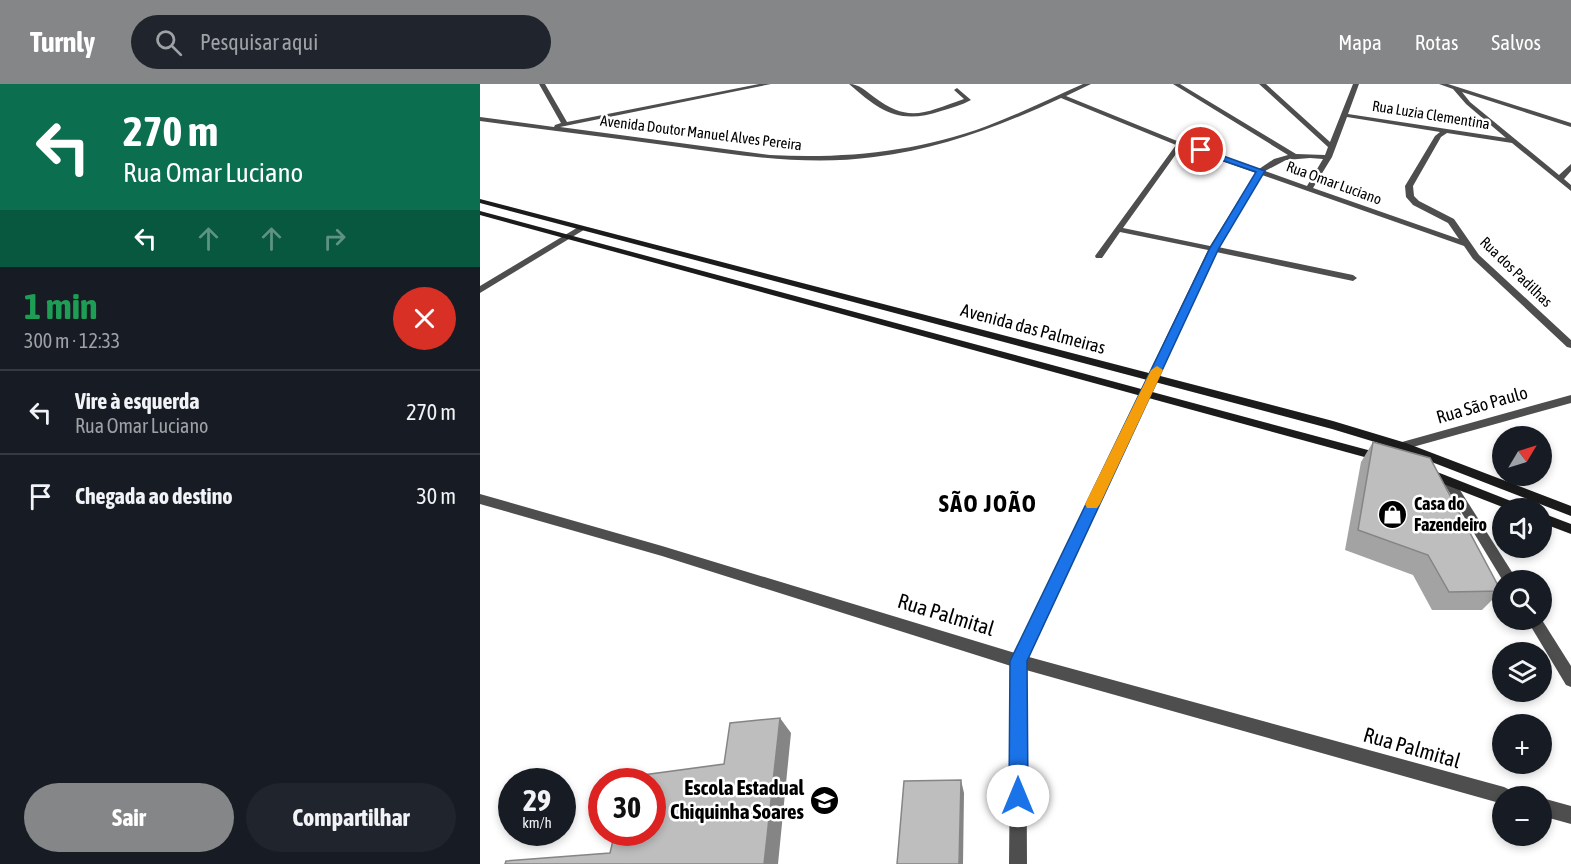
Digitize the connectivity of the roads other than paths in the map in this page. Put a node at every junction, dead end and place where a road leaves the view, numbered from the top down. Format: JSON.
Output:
{"nodes":[{"id":1,"x":542,"y":84,"type":"edge"},
{"id":2,"x":768,"y":84,"type":"edge"},
{"id":3,"x":852,"y":84,"type":"edge"},
{"id":4,"x":1088,"y":84,"type":"edge"},
{"id":5,"x":1176,"y":84,"type":"edge"},
{"id":6,"x":1262,"y":84,"type":"edge"},
{"id":7,"x":1356,"y":84,"type":"edge"},
{"id":8,"x":1442,"y":84,"type":"edge"},
{"id":9,"x":1455,"y":88,"type":"junction"},
{"id":10,"x":957,"y":90,"type":"dead end"},
{"id":11,"x":1060,"y":96,"type":"junction"},
{"id":12,"x":1345,"y":115,"type":"junction"},
{"id":13,"x":480,"y":119,"type":"edge"},
{"id":14,"x":565,"y":124,"type":"junction"},
{"id":15,"x":1571,"y":125,"type":"edge"},
{"id":16,"x":548,"y":128,"type":"junction"},
{"id":17,"x":1445,"y":131,"type":"junction"},
{"id":18,"x":1512,"y":141,"type":"junction"},
{"id":19,"x":1180,"y":144,"type":"junction"},
{"id":20,"x":1330,"y":152,"type":"junction"},
{"id":21,"x":1293,"y":155,"type":"junction"},
{"id":22,"x":1571,"y":166,"type":"edge"},
{"id":23,"x":1261,"y":171,"type":"junction"},
{"id":24,"x":1560,"y":179,"type":"junction"},
{"id":25,"x":1309,"y":189,"type":"junction"},
{"id":26,"x":1571,"y":189,"type":"edge"},
{"id":27,"x":480,"y":201,"type":"edge"},
{"id":28,"x":480,"y":213,"type":"edge"},
{"id":29,"x":583,"y":228,"type":"junction"},
{"id":30,"x":1118,"y":229,"type":"junction"},
{"id":31,"x":568,"y":237,"type":"junction"},
{"id":32,"x":1466,"y":244,"type":"junction"},
{"id":33,"x":1215,"y":248,"type":"junction"},
{"id":34,"x":1099,"y":256,"type":"dead end"},
{"id":35,"x":741,"y":270,"type":"junction"},
{"id":36,"x":1353,"y":278,"type":"dead end"},
{"id":37,"x":728,"y":281,"type":"junction"},
{"id":38,"x":480,"y":290,"type":"edge"},
{"id":39,"x":864,"y":303,"type":"junction"},
{"id":40,"x":853,"y":314,"type":"junction"},
{"id":41,"x":1022,"y":344,"type":"junction"},
{"id":42,"x":1571,"y":345,"type":"edge"},
{"id":43,"x":1014,"y":358,"type":"junction"},
{"id":44,"x":1153,"y":379,"type":"junction"},
{"id":45,"x":1144,"y":394,"type":"junction"},
{"id":46,"x":1571,"y":399,"type":"edge"},
{"id":47,"x":1402,"y":446,"type":"junction"},
{"id":48,"x":1387,"y":459,"type":"edge"},
{"id":49,"x":1419,"y":470,"type":"edge"},
{"id":50,"x":1449,"y":482,"type":"junction"},
{"id":51,"x":1492,"y":498,"type":"edge"},
{"id":52,"x":480,"y":499,"type":"edge"},
{"id":53,"x":1571,"y":511,"type":"edge"},
{"id":54,"x":1552,"y":522,"type":"edge"},
{"id":55,"x":1571,"y":529,"type":"edge"},
{"id":56,"x":1504,"y":570,"type":"edge"},
{"id":57,"x":1540,"y":630,"type":"edge"},
{"id":58,"x":1019,"y":661,"type":"junction"},
{"id":59,"x":1571,"y":680,"type":"edge"},
{"id":60,"x":1492,"y":793,"type":"edge"},
{"id":61,"x":1552,"y":810,"type":"edge"},
{"id":62,"x":1571,"y":815,"type":"edge"},
{"id":63,"x":1018,"y":864,"type":"edge"}],
"edges":[{"from":1,"to":14,"type":"street"},
{"from":2,"to":14,"type":"street"},
{"from":3,"to":10,"type":"street"},
{"from":4,"to":11,"type":"street","name":"Avenida Doutor Manuel Alves Pereira"},
{"from":5,"to":21,"type":"street"},
{"from":6,"to":20,"type":"street"},
{"from":7,"to":12,"type":"street"},
{"from":8,"to":9,"type":"street"},
{"from":9,"to":15,"type":"street"},
{"from":9,"to":18,"type":"street"},
{"from":11,"to":16,"type":"street","name":"Avenida Doutor Manuel Alves Pereira"},
{"from":11,"to":19,"type":"street","name":"Rua Omar Luciano"},
{"from":12,"to":17,"type":"street","name":"Rua Luzia Clementina"},
{"from":12,"to":20,"type":"street"},
{"from":13,"to":16,"type":"street","name":"Avenida Doutor Manuel Alves Pereira"},
{"from":14,"to":16,"type":"street"},
{"from":17,"to":18,"type":"street","name":"Rua Luzia Clementina"},
{"from":17,"to":32,"type":"street"},
{"from":18,"to":24,"type":"street"},
{"from":19,"to":23,"type":"street","name":"Rua Omar Luciano"},
{"from":19,"to":30,"type":"street"},
{"from":20,"to":21,"type":"street"},
{"from":20,"to":25,"type":"street"},
{"from":21,"to":23,"type":"street"},
{"from":22,"to":24,"type":"street"},
{"from":23,"to":25,"type":"street","name":"Rua Omar Luciano"},
{"from":23,"to":33,"type":"street"},
{"from":24,"to":26,"type":"street"},
{"from":25,"to":32,"type":"street","name":"Rua Omar Luciano"},
{"from":27,"to":29,"type":"main road","name":"Avenida das Palmeiras"},
{"from":28,"to":31,"type":"main road","name":"Avenida das Palmeiras"},
{"from":29,"to":31,"type":"street"},
{"from":29,"to":35,"type":"main road","name":"Avenida das Palmeiras"},
{"from":30,"to":33,"type":"street"},
{"from":30,"to":34,"type":"street"},
{"from":31,"to":37,"type":"main road","name":"Avenida das Palmeiras"},
{"from":31,"to":38,"type":"street"},
{"from":32,"to":42,"type":"street","name":"Rua dos Padilhas"},
{"from":33,"to":36,"type":"street"},
{"from":33,"to":44,"type":"street"},
{"from":35,"to":37,"type":"main road"},
{"from":35,"to":39,"type":"main road","name":"Avenida das Palmeiras"},
{"from":37,"to":40,"type":"main road","name":"Avenida das Palmeiras"},
{"from":39,"to":40,"type":"main road"},
{"from":39,"to":41,"type":"main road","name":"Avenida das Palmeiras"},
{"from":40,"to":43,"type":"main road","name":"Avenida das Palmeiras"},
{"from":41,"to":43,"type":"main road"},
{"from":41,"to":44,"type":"main road","name":"Avenida das Palmeiras"},
{"from":43,"to":45,"type":"main road","name":"Avenida das Palmeiras"},
{"from":44,"to":45,"type":"street"},
{"from":44,"to":47,"type":"main road","name":"Avenida das Palmeiras"},
{"from":45,"to":48,"type":"main road","name":"Avenida das Palmeiras"},
{"from":45,"to":58,"type":"street"},
{"from":46,"to":47,"type":"street","name":"Rua São Paulo"},
{"from":47,"to":53,"type":"main road","name":"Avenida das Palmeiras"},
{"from":49,"to":50,"type":"main road"},
{"from":50,"to":51,"type":"main road"},
{"from":50,"to":56,"type":"street"},
{"from":52,"to":58,"type":"street","name":"Rua Palmital"},
{"from":54,"to":55,"type":"main road"},
{"from":57,"to":59,"type":"street"},
{"from":58,"to":60,"type":"street","name":"Rua Palmital"},
{"from":58,"to":63,"type":"street"},
{"from":61,"to":62,"type":"street"}]}
